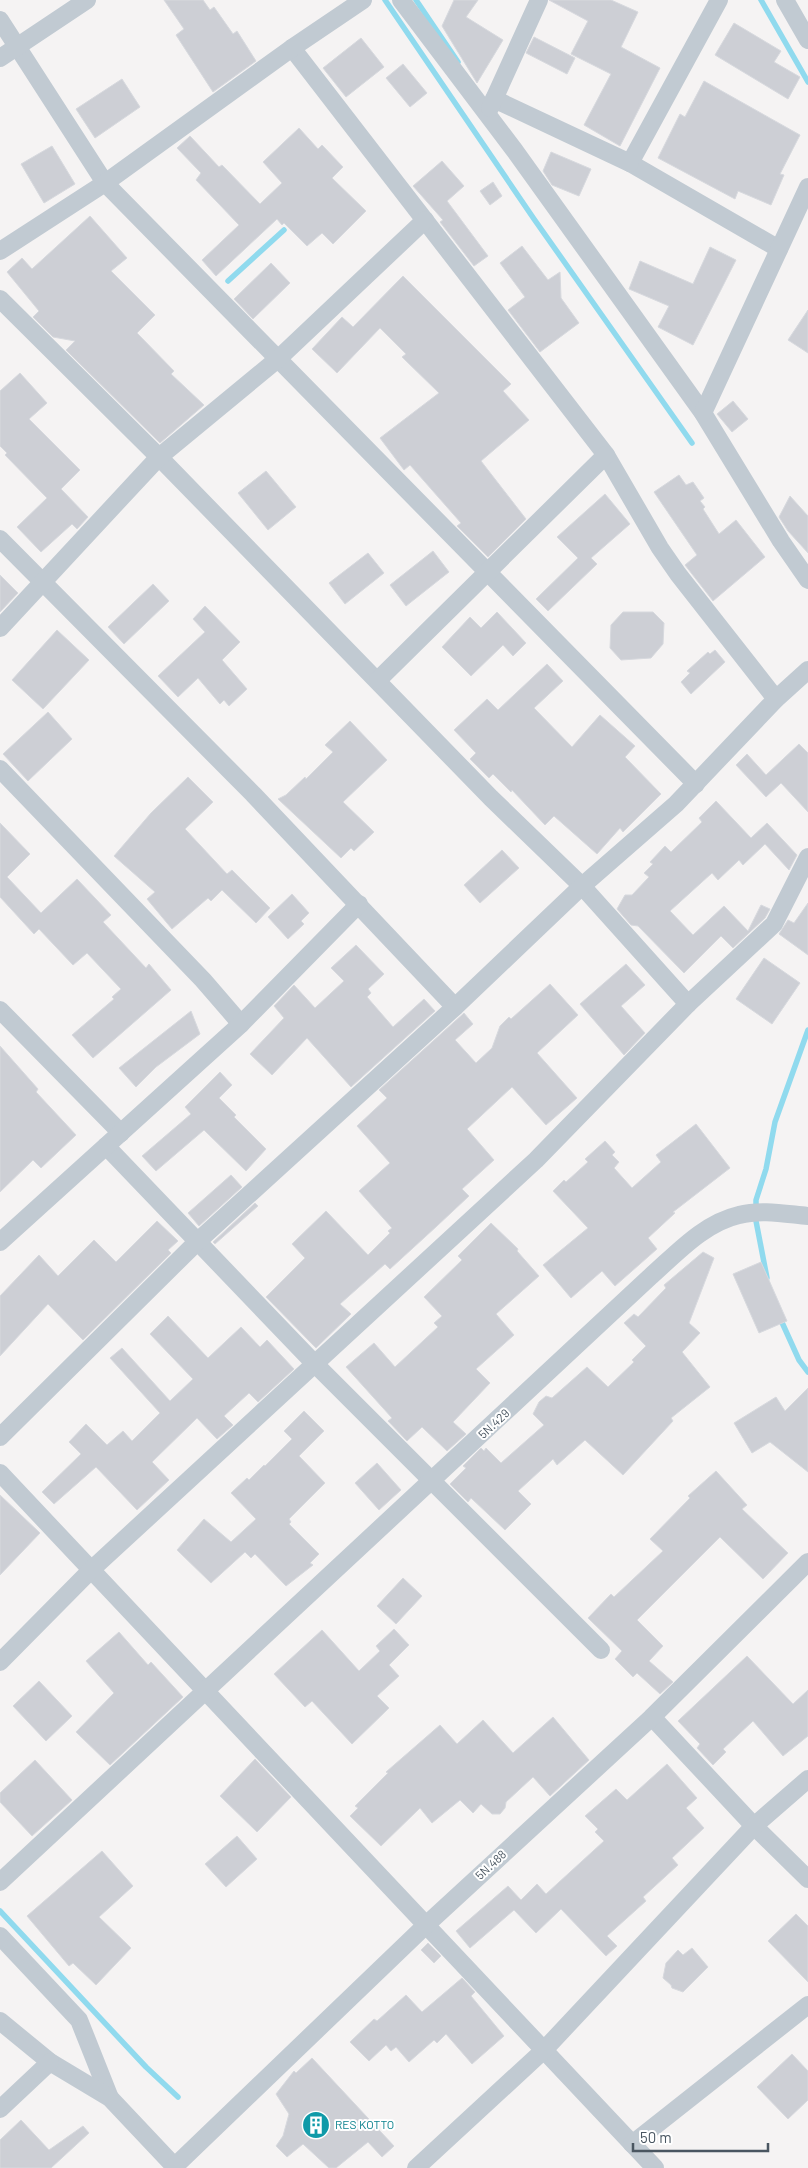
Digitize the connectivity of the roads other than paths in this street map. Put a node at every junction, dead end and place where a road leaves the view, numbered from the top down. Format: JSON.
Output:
{"nodes":[{"id":1,"x":87,"y":0,"type":"edge"},
{"id":2,"x":363,"y":0,"type":"edge"},
{"id":3,"x":401,"y":0,"type":"edge"},
{"id":4,"x":539,"y":0,"type":"edge"},
{"id":5,"x":719,"y":0,"type":"edge"},
{"id":6,"x":785,"y":0,"type":"edge"},
{"id":7,"x":0,"y":20,"type":"edge"},
{"id":8,"x":808,"y":40,"type":"edge"},
{"id":9,"x":17,"y":46,"type":"junction"},
{"id":10,"x":292,"y":48,"type":"junction"},
{"id":11,"x":0,"y":58,"type":"edge"},
{"id":12,"x":491,"y":106,"type":"junction"},
{"id":13,"x":630,"y":163,"type":"junction"},
{"id":14,"x":105,"y":183,"type":"junction"},
{"id":15,"x":808,"y":187,"type":"edge"},
{"id":16,"x":425,"y":220,"type":"junction"},
{"id":17,"x":779,"y":250,"type":"junction"},
{"id":18,"x":0,"y":251,"type":"edge"},
{"id":19,"x":0,"y":299,"type":"edge"},
{"id":20,"x":279,"y":358,"type":"junction"},
{"id":21,"x":702,"y":413,"type":"junction"},
{"id":22,"x":606,"y":455,"type":"junction"},
{"id":23,"x":159,"y":457,"type":"junction"},
{"id":24,"x":0,"y":539,"type":"edge"},
{"id":25,"x":488,"y":570,"type":"junction"},
{"id":26,"x":808,"y":580,"type":"edge"},
{"id":27,"x":42,"y":581,"type":"junction"},
{"id":28,"x":0,"y":628,"type":"edge"},
{"id":29,"x":808,"y":670,"type":"edge"},
{"id":30,"x":378,"y":680,"type":"junction"},
{"id":31,"x":776,"y":699,"type":"junction"},
{"id":32,"x":0,"y":769,"type":"edge"},
{"id":33,"x":696,"y":784,"type":"junction"},
{"id":34,"x":808,"y":857,"type":"edge"},
{"id":35,"x":582,"y":886,"type":"junction"},
{"id":36,"x":359,"y":904,"type":"junction"},
{"id":37,"x":688,"y":1004,"type":"junction"},
{"id":38,"x":454,"y":1006,"type":"junction"},
{"id":39,"x":0,"y":1010,"type":"edge"},
{"id":40,"x":241,"y":1024,"type":"junction"},
{"id":41,"x":121,"y":1133,"type":"junction"},
{"id":42,"x":106,"y":1146,"type":"junction"},
{"id":43,"x":808,"y":1216,"type":"edge"},
{"id":44,"x":2,"y":1235,"type":"edge"},
{"id":45,"x":198,"y":1241,"type":"junction"},
{"id":46,"x":314,"y":1363,"type":"junction"},
{"id":47,"x":0,"y":1437,"type":"edge"},
{"id":48,"x":0,"y":1473,"type":"edge"},
{"id":49,"x":432,"y":1481,"type":"junction"},
{"id":50,"x":808,"y":1562,"type":"edge"},
{"id":51,"x":91,"y":1570,"type":"junction"},
{"id":52,"x":601,"y":1650,"type":"dead end"},
{"id":53,"x":0,"y":1662,"type":"edge"},
{"id":54,"x":205,"y":1691,"type":"junction"},
{"id":55,"x":652,"y":1717,"type":"junction"},
{"id":56,"x":808,"y":1779,"type":"edge"},
{"id":57,"x":754,"y":1826,"type":"junction"},
{"id":58,"x":808,"y":1880,"type":"edge"},
{"id":59,"x":0,"y":1882,"type":"edge"},
{"id":60,"x":426,"y":1925,"type":"junction"},
{"id":61,"x":0,"y":1936,"type":"edge"},
{"id":62,"x":808,"y":2005,"type":"edge"},
{"id":63,"x":0,"y":2022,"type":"edge"},
{"id":64,"x":544,"y":2050,"type":"junction"},
{"id":65,"x":50,"y":2062,"type":"junction"},
{"id":66,"x":110,"y":2098,"type":"junction"},
{"id":67,"x":0,"y":2109,"type":"edge"},
{"id":68,"x":632,"y":2144,"type":"junction"},
{"id":69,"x":174,"y":2168,"type":"edge"},
{"id":70,"x":416,"y":2168,"type":"edge"},
{"id":71,"x":655,"y":2168,"type":"edge"}],
"edges":[{"from":1,"to":9,"type":"street"},
{"from":2,"to":10,"type":"street"},
{"from":3,"to":12,"type":"street"},
{"from":4,"to":12,"type":"street"},
{"from":5,"to":13,"type":"street"},
{"from":6,"to":8,"type":"street"},
{"from":7,"to":9,"type":"street"},
{"from":9,"to":11,"type":"street"},
{"from":9,"to":14,"type":"street"},
{"from":10,"to":14,"type":"street"},
{"from":10,"to":16,"type":"street"},
{"from":12,"to":13,"type":"street"},
{"from":12,"to":21,"type":"street"},
{"from":13,"to":17,"type":"street"},
{"from":14,"to":18,"type":"street"},
{"from":14,"to":20,"type":"street"},
{"from":15,"to":17,"type":"street"},
{"from":16,"to":20,"type":"street"},
{"from":16,"to":22,"type":"street"},
{"from":17,"to":21,"type":"street"},
{"from":19,"to":23,"type":"street"},
{"from":20,"to":23,"type":"street"},
{"from":20,"to":25,"type":"street"},
{"from":21,"to":26,"type":"street"},
{"from":22,"to":25,"type":"street"},
{"from":22,"to":31,"type":"street"},
{"from":23,"to":27,"type":"street"},
{"from":23,"to":30,"type":"street"},
{"from":24,"to":27,"type":"street"},
{"from":25,"to":30,"type":"street"},
{"from":25,"to":33,"type":"street"},
{"from":27,"to":28,"type":"street"},
{"from":27,"to":36,"type":"street"},
{"from":29,"to":31,"type":"street"},
{"from":30,"to":35,"type":"street"},
{"from":31,"to":33,"type":"street"},
{"from":32,"to":40,"type":"street"},
{"from":33,"to":35,"type":"street"},
{"from":34,"to":37,"type":"street"},
{"from":35,"to":37,"type":"street"},
{"from":35,"to":38,"type":"street"},
{"from":36,"to":38,"type":"street"},
{"from":36,"to":40,"type":"street"},
{"from":37,"to":46,"type":"street"},
{"from":38,"to":45,"type":"street"},
{"from":39,"to":41,"type":"street"},
{"from":40,"to":41,"type":"street"},
{"from":41,"to":42,"type":"street"},
{"from":42,"to":44,"type":"street"},
{"from":42,"to":45,"type":"street"},
{"from":43,"to":49,"type":"street","name":"5N.429"},
{"from":45,"to":46,"type":"street"},
{"from":45,"to":47,"type":"street"},
{"from":46,"to":49,"type":"street"},
{"from":46,"to":51,"type":"street"},
{"from":48,"to":51,"type":"street"},
{"from":49,"to":52,"type":"street"},
{"from":49,"to":54,"type":"street","name":"5N.429"},
{"from":50,"to":55,"type":"street","name":"5N.488"},
{"from":51,"to":53,"type":"street"},
{"from":51,"to":54,"type":"street"},
{"from":54,"to":59,"type":"street","name":"5N.429"},
{"from":54,"to":60,"type":"street"},
{"from":55,"to":57,"type":"street"},
{"from":55,"to":60,"type":"street","name":"5N.488"},
{"from":56,"to":57,"type":"street"},
{"from":57,"to":58,"type":"street"},
{"from":57,"to":64,"type":"street"},
{"from":60,"to":64,"type":"street"},
{"from":60,"to":69,"type":"street","name":"5N.488"},
{"from":61,"to":66,"type":"street"},
{"from":62,"to":68,"type":"street"},
{"from":63,"to":65,"type":"street"},
{"from":64,"to":68,"type":"street"},
{"from":64,"to":70,"type":"street"},
{"from":65,"to":66,"type":"street"},
{"from":65,"to":67,"type":"street"},
{"from":66,"to":69,"type":"street"},
{"from":68,"to":71,"type":"street"}]}
